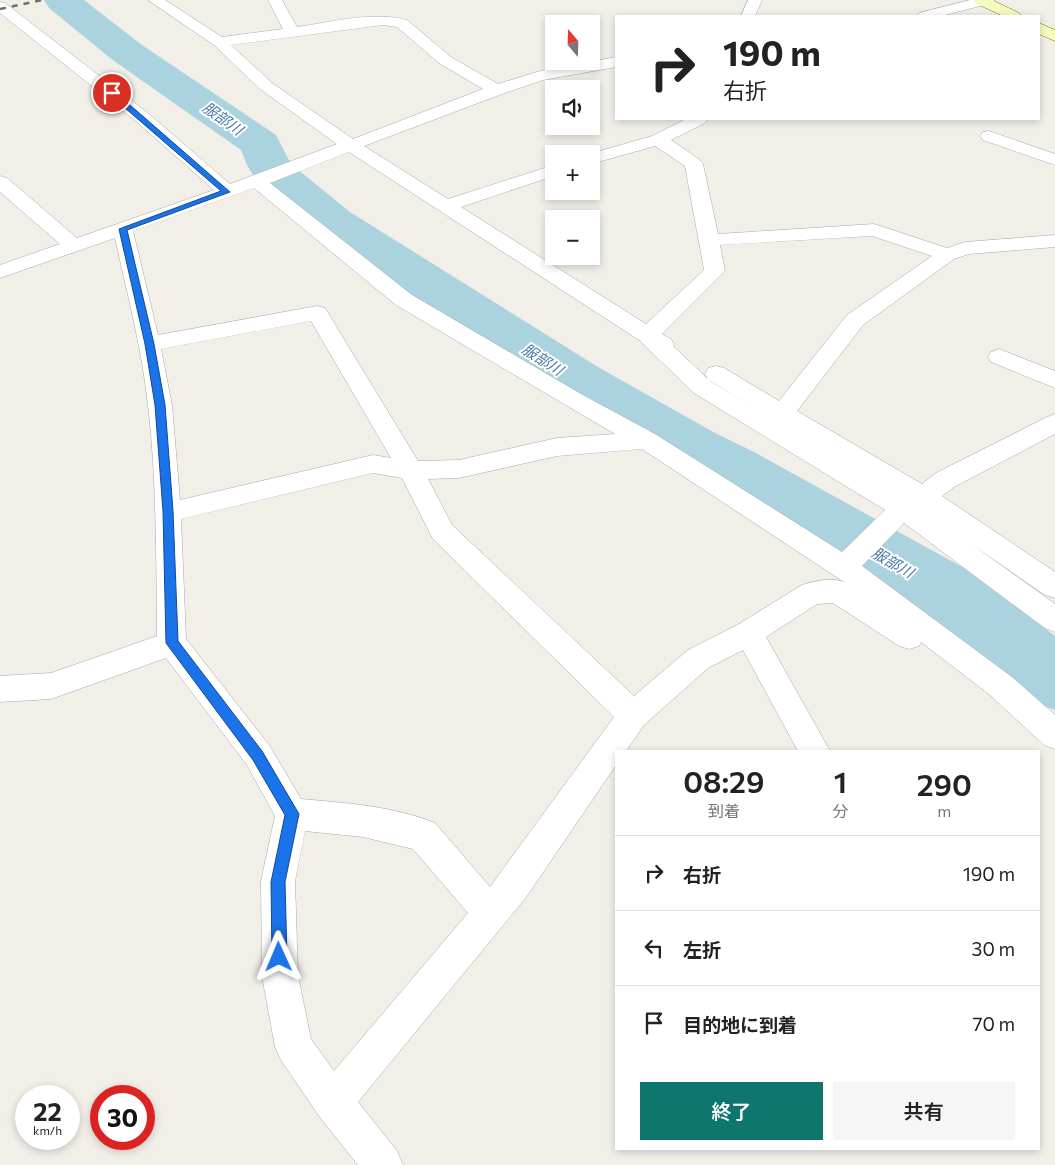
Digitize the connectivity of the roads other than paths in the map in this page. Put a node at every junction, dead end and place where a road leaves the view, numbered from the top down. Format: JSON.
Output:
{"nodes":[{"id":1,"x":155,"y":0,"type":"edge"},
{"id":2,"x":275,"y":0,"type":"edge"},
{"id":3,"x":755,"y":0,"type":"edge"},
{"id":4,"x":984,"y":1,"type":"edge"},
{"id":5,"x":0,"y":6,"type":"edge"},
{"id":6,"x":748,"y":15,"type":"edge"},
{"id":7,"x":928,"y":15,"type":"edge"},
{"id":8,"x":1012,"y":15,"type":"edge"},
{"id":9,"x":1040,"y":28,"type":"edge"},
{"id":10,"x":292,"y":32,"type":"junction"},
{"id":11,"x":1055,"y":36,"type":"edge"},
{"id":12,"x":219,"y":42,"type":"junction"},
{"id":13,"x":615,"y":62,"type":"edge"},
{"id":14,"x":496,"y":90,"type":"junction"},
{"id":15,"x":697,"y":120,"type":"edge"},
{"id":16,"x":989,"y":136,"type":"dead end"},
{"id":17,"x":658,"y":140,"type":"junction"},
{"id":18,"x":350,"y":145,"type":"junction"},
{"id":19,"x":600,"y":156,"type":"edge"},
{"id":20,"x":1055,"y":160,"type":"edge"},
{"id":21,"x":545,"y":173,"type":"edge"},
{"id":22,"x":256,"y":181,"type":"junction"},
{"id":23,"x":0,"y":182,"type":"edge"},
{"id":24,"x":226,"y":192,"type":"junction"},
{"id":25,"x":446,"y":206,"type":"junction"},
{"id":26,"x":123,"y":229,"type":"junction"},
{"id":27,"x":709,"y":240,"type":"junction"},
{"id":28,"x":1055,"y":241,"type":"edge"},
{"id":29,"x":75,"y":246,"type":"junction"},
{"id":30,"x":947,"y":255,"type":"junction"},
{"id":31,"x":0,"y":272,"type":"edge"},
{"id":32,"x":648,"y":335,"type":"junction"},
{"id":33,"x":149,"y":344,"type":"junction"},
{"id":34,"x":999,"y":357,"type":"dead end"},
{"id":35,"x":1055,"y":380,"type":"edge"},
{"id":36,"x":783,"y":412,"type":"junction"},
{"id":37,"x":1055,"y":423,"type":"edge"},
{"id":38,"x":646,"y":440,"type":"junction"},
{"id":39,"x":411,"y":470,"type":"junction"},
{"id":40,"x":909,"y":505,"type":"junction"},
{"id":41,"x":168,"y":511,"type":"junction"},
{"id":42,"x":844,"y":567,"type":"junction"},
{"id":43,"x":1055,"y":587,"type":"edge"},
{"id":44,"x":1055,"y":620,"type":"edge"},
{"id":45,"x":749,"y":632,"type":"junction"},
{"id":46,"x":940,"y":640,"type":"junction"},
{"id":47,"x":172,"y":643,"type":"junction"},
{"id":48,"x":0,"y":689,"type":"edge"},
{"id":49,"x":633,"y":715,"type":"junction"},
{"id":50,"x":1055,"y":735,"type":"edge"},
{"id":51,"x":813,"y":750,"type":"edge"},
{"id":52,"x":292,"y":814,"type":"junction"},
{"id":53,"x":490,"y":913,"type":"junction"},
{"id":54,"x":333,"y":1102,"type":"junction"},
{"id":55,"x":383,"y":1165,"type":"edge"}],
"edges":[{"from":1,"to":12,"type":"street"},
{"from":2,"to":10,"type":"street"},
{"from":3,"to":6,"type":"street"},
{"from":4,"to":7,"type":"street"},
{"from":4,"to":8,"type":"street"},
{"from":5,"to":24,"type":"street"},
{"from":9,"to":11,"type":"street"},
{"from":10,"to":12,"type":"street"},
{"from":10,"to":14,"type":"street"},
{"from":12,"to":18,"type":"street"},
{"from":13,"to":14,"type":"street"},
{"from":14,"to":18,"type":"street"},
{"from":15,"to":17,"type":"street"},
{"from":16,"to":20,"type":"street"},
{"from":17,"to":19,"type":"street"},
{"from":17,"to":27,"type":"street"},
{"from":18,"to":22,"type":"street"},
{"from":18,"to":25,"type":"street"},
{"from":21,"to":25,"type":"street"},
{"from":22,"to":24,"type":"street"},
{"from":22,"to":38,"type":"street"},
{"from":23,"to":29,"type":"street"},
{"from":24,"to":26,"type":"street"},
{"from":25,"to":32,"type":"street"},
{"from":26,"to":29,"type":"street"},
{"from":26,"to":33,"type":"street"},
{"from":27,"to":30,"type":"street"},
{"from":27,"to":32,"type":"street"},
{"from":28,"to":30,"type":"street"},
{"from":29,"to":31,"type":"street"},
{"from":30,"to":36,"type":"street"},
{"from":32,"to":36,"type":"street"},
{"from":32,"to":40,"type":"street"},
{"from":33,"to":39,"type":"street"},
{"from":33,"to":41,"type":"street"},
{"from":34,"to":35,"type":"street"},
{"from":36,"to":40,"type":"street"},
{"from":37,"to":40,"type":"street"},
{"from":38,"to":39,"type":"street"},
{"from":38,"to":42,"type":"street"},
{"from":39,"to":41,"type":"street"},
{"from":39,"to":49,"type":"street"},
{"from":40,"to":42,"type":"street"},
{"from":40,"to":43,"type":"street"},
{"from":40,"to":44,"type":"street"},
{"from":41,"to":47,"type":"street"},
{"from":42,"to":46,"type":"street"},
{"from":45,"to":46,"type":"street"},
{"from":45,"to":49,"type":"street"},
{"from":45,"to":51,"type":"street"},
{"from":46,"to":50,"type":"street"},
{"from":47,"to":48,"type":"street"},
{"from":47,"to":52,"type":"street"},
{"from":49,"to":53,"type":"street"},
{"from":52,"to":53,"type":"street"},
{"from":52,"to":54,"type":"street"},
{"from":53,"to":54,"type":"street"},
{"from":54,"to":55,"type":"street"}]}
